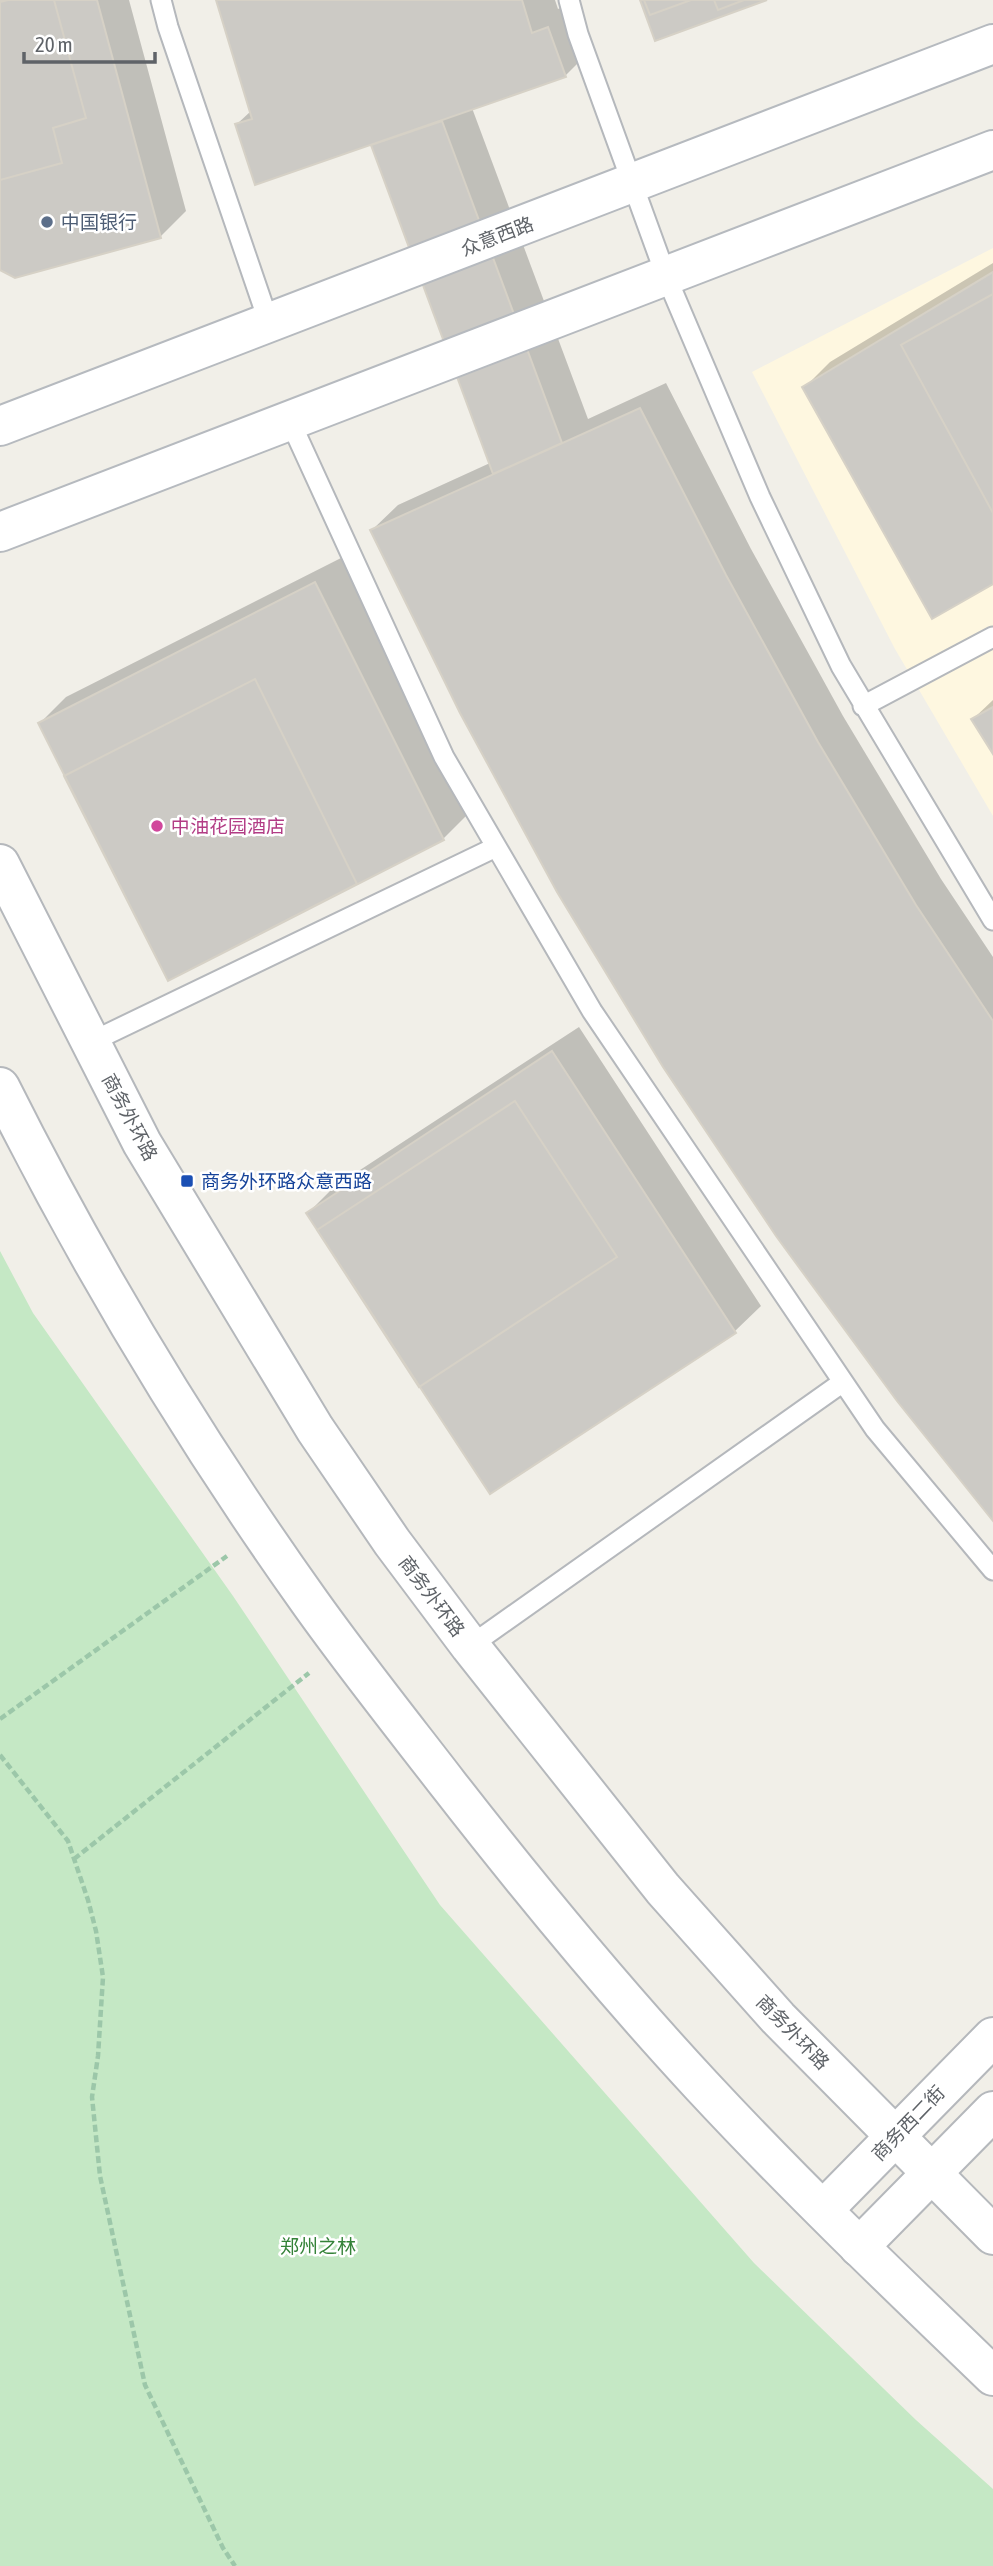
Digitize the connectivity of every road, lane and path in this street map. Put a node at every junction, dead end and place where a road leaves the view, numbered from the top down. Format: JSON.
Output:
{"nodes":[{"id":1,"x":161,"y":0,"type":"edge"},
{"id":2,"x":569,"y":0,"type":"edge"},
{"id":3,"x":993,"y":44,"type":"edge"},
{"id":4,"x":993,"y":150,"type":"edge"},
{"id":5,"x":632,"y":184,"type":"junction"},
{"id":6,"x":666,"y":276,"type":"junction"},
{"id":7,"x":269,"y":323,"type":"junction"},
{"id":8,"x":290,"y":421,"type":"junction"},
{"id":9,"x":0,"y":426,"type":"edge"},
{"id":10,"x":0,"y":532,"type":"edge"},
{"id":11,"x":993,"y":637,"type":"edge"},
{"id":12,"x":863,"y":706,"type":"junction"},
{"id":13,"x":496,"y":847,"type":"junction"},
{"id":14,"x":0,"y":864,"type":"edge"},
{"id":15,"x":993,"y":920,"type":"edge"},
{"id":16,"x":91,"y":1042,"type":"junction"},
{"id":17,"x":0,"y":1087,"type":"edge"},
{"id":18,"x":843,"y":1382,"type":"junction"},
{"id":19,"x":261,"y":1531,"type":"junction"},
{"id":20,"x":993,"y":1570,"type":"edge"},
{"id":21,"x":342,"y":1646,"type":"junction"},
{"id":22,"x":470,"y":1646,"type":"junction"},
{"id":23,"x":0,"y":1719,"type":"edge"},
{"id":24,"x":0,"y":1755,"type":"edge"},
{"id":25,"x":74,"y":1858,"type":"junction"},
{"id":26,"x":993,"y":2037,"type":"edge"},
{"id":27,"x":993,"y":2111,"type":"edge"},
{"id":28,"x":895,"y":2137,"type":"junction"},
{"id":29,"x":932,"y":2174,"type":"junction"},
{"id":30,"x":823,"y":2210,"type":"junction"},
{"id":31,"x":993,"y":2235,"type":"edge"},
{"id":32,"x":859,"y":2246,"type":"junction"},
{"id":33,"x":993,"y":2375,"type":"edge"},
{"id":34,"x":235,"y":2566,"type":"edge"}],
"edges":[{"from":1,"to":7,"type":"lane"},
{"from":2,"to":5,"type":"lane"},
{"from":3,"to":5,"type":"street","name":"众意西路"},
{"from":4,"to":6,"type":"street"},
{"from":5,"to":6,"type":"lane"},
{"from":5,"to":7,"type":"street","name":"众意西路"},
{"from":6,"to":8,"type":"street"},
{"from":6,"to":12,"type":"lane"},
{"from":7,"to":9,"type":"street","name":"众意西路"},
{"from":8,"to":10,"type":"street"},
{"from":8,"to":13,"type":"lane"},
{"from":11,"to":12,"type":"lane"},
{"from":12,"to":15,"type":"lane"},
{"from":13,"to":16,"type":"lane"},
{"from":13,"to":18,"type":"lane"},
{"from":14,"to":16,"type":"street","name":"商务外环路"},
{"from":16,"to":22,"type":"street","name":"商务外环路"},
{"from":17,"to":19,"type":"street"},
{"from":18,"to":20,"type":"lane"},
{"from":18,"to":22,"type":"lane"},
{"from":19,"to":21,"type":"street"},
{"from":19,"to":23,"type":"path"},
{"from":21,"to":25,"type":"path"},
{"from":21,"to":30,"type":"street"},
{"from":22,"to":28,"type":"street","name":"商务外环路"},
{"from":24,"to":25,"type":"path"},
{"from":25,"to":34,"type":"path"},
{"from":26,"to":28,"type":"street","name":"商务西二街"},
{"from":27,"to":29,"type":"street"},
{"from":28,"to":29,"type":"street","name":"商务外环路"},
{"from":28,"to":30,"type":"street","name":"商务西二街"},
{"from":29,"to":31,"type":"street","name":"商务外环路"},
{"from":29,"to":32,"type":"street"},
{"from":30,"to":32,"type":"street"},
{"from":32,"to":33,"type":"street"}]}
